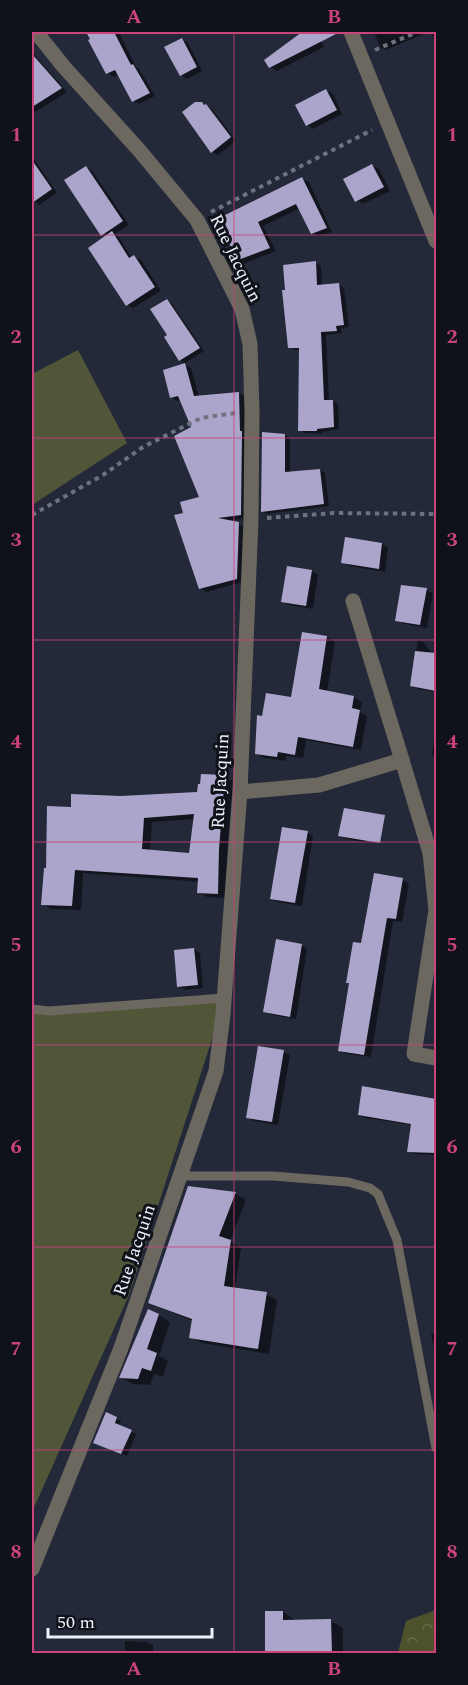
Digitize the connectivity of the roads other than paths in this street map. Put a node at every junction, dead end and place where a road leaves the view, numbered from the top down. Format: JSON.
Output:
{"nodes":[{"id":1,"x":36,"y":32,"type":"edge"},
{"id":2,"x":351,"y":32,"type":"edge"},
{"id":3,"x":436,"y":241,"type":"edge"},
{"id":4,"x":352,"y":601,"type":"dead end"},
{"id":5,"x":402,"y":760,"type":"junction"},
{"id":6,"x":240,"y":792,"type":"junction"},
{"id":7,"x":430,"y":993,"type":"edge"},
{"id":8,"x":224,"y":998,"type":"junction"},
{"id":9,"x":32,"y":1009,"type":"edge"},
{"id":10,"x":436,"y":1058,"type":"edge"},
{"id":11,"x":180,"y":1176,"type":"junction"},
{"id":12,"x":436,"y":1448,"type":"edge"},
{"id":13,"x":32,"y":1569,"type":"edge"}],
"edges":[{"from":1,"to":6,"type":"street","name":"Rue Jacquin"},
{"from":2,"to":3,"type":"street"},
{"from":4,"to":5,"type":"street"},
{"from":5,"to":6,"type":"street"},
{"from":5,"to":7,"type":"street"},
{"from":6,"to":8,"type":"street","name":"Rue Jacquin"},
{"from":7,"to":10,"type":"street"},
{"from":8,"to":9,"type":"lane"},
{"from":8,"to":11,"type":"street","name":"Rue Jacquin"},
{"from":11,"to":12,"type":"lane"},
{"from":11,"to":13,"type":"street","name":"Rue Jacquin"}]}
